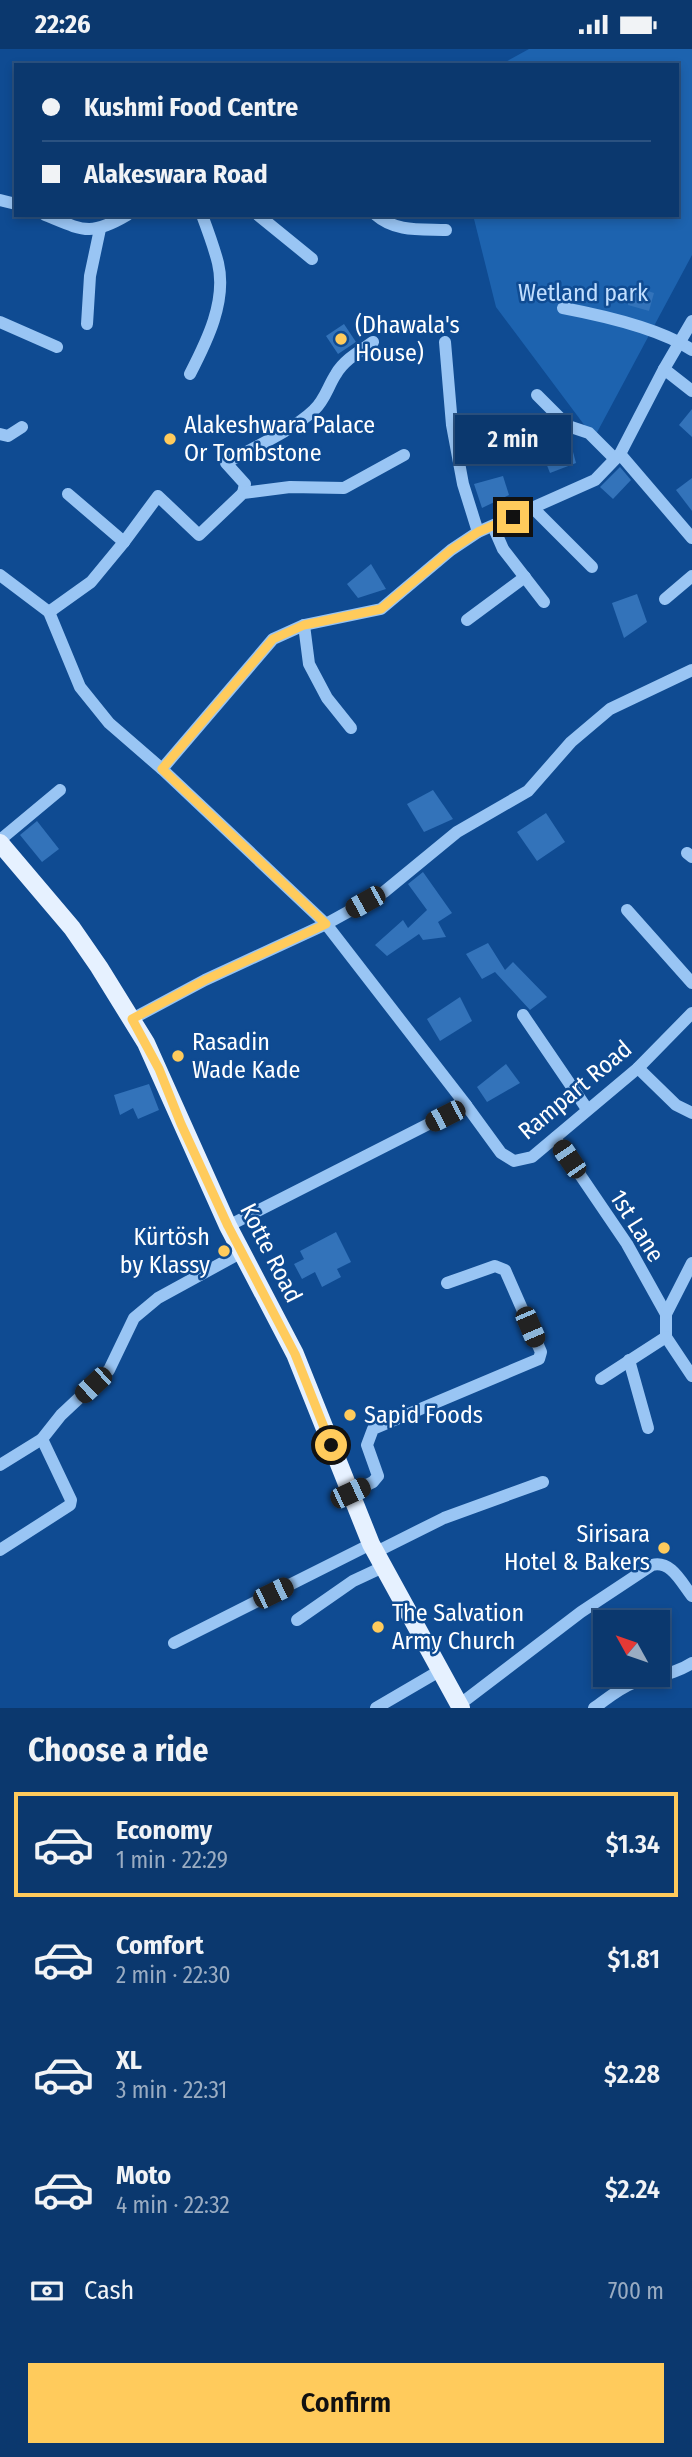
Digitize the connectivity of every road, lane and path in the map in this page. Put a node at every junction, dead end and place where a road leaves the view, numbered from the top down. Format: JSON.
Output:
{"nodes":[{"id":1,"x":50,"y":217,"type":"edge"},
{"id":2,"x":122,"y":217,"type":"edge"},
{"id":3,"x":203,"y":217,"type":"edge"},
{"id":4,"x":260,"y":217,"type":"edge"},
{"id":5,"x":378,"y":217,"type":"edge"},
{"id":6,"x":103,"y":224,"type":"edge"},
{"id":7,"x":446,"y":230,"type":"dead end"},
{"id":8,"x":312,"y":259,"type":"dead end"},
{"id":9,"x":562,"y":308,"type":"dead end"},
{"id":10,"x":0,"y":321,"type":"edge"},
{"id":11,"x":692,"y":321,"type":"edge"},
{"id":12,"x":87,"y":324,"type":"dead end"},
{"id":13,"x":373,"y":342,"type":"dead end"},
{"id":14,"x":445,"y":342,"type":"dead end"},
{"id":15,"x":680,"y":342,"type":"junction"},
{"id":16,"x":57,"y":347,"type":"dead end"},
{"id":17,"x":692,"y":350,"type":"edge"},
{"id":18,"x":664,"y":369,"type":"junction"},
{"id":19,"x":190,"y":374,"type":"dead end"},
{"id":20,"x":692,"y":391,"type":"edge"},
{"id":21,"x":537,"y":395,"type":"dead end"},
{"id":22,"x":22,"y":426,"type":"dead end"},
{"id":23,"x":0,"y":434,"type":"edge"},
{"id":24,"x":404,"y":455,"type":"dead end"},
{"id":25,"x":618,"y":457,"type":"junction"},
{"id":26,"x":243,"y":493,"type":"junction"},
{"id":27,"x":68,"y":494,"type":"dead end"},
{"id":28,"x":533,"y":508,"type":"junction"},
{"id":29,"x":493,"y":526,"type":"junction"},
{"id":30,"x":478,"y":532,"type":"junction"},
{"id":31,"x":692,"y":538,"type":"edge"},
{"id":32,"x":124,"y":542,"type":"junction"},
{"id":33,"x":592,"y":567,"type":"dead end"},
{"id":34,"x":0,"y":575,"type":"edge"},
{"id":35,"x":692,"y":576,"type":"edge"},
{"id":36,"x":525,"y":577,"type":"junction"},
{"id":37,"x":665,"y":599,"type":"dead end"},
{"id":38,"x":544,"y":602,"type":"dead end"},
{"id":39,"x":49,"y":612,"type":"junction"},
{"id":40,"x":467,"y":620,"type":"dead end"},
{"id":41,"x":304,"y":625,"type":"junction"},
{"id":42,"x":692,"y":670,"type":"edge"},
{"id":43,"x":351,"y":728,"type":"dead end"},
{"id":44,"x":162,"y":769,"type":"junction"},
{"id":45,"x":60,"y":790,"type":"dead end"},
{"id":46,"x":1,"y":846,"type":"edge"},
{"id":47,"x":626,"y":910,"type":"dead end"},
{"id":48,"x":326,"y":924,"type":"junction"},
{"id":49,"x":692,"y":983,"type":"edge"},
{"id":50,"x":692,"y":1013,"type":"edge"},
{"id":51,"x":523,"y":1015,"type":"dead end"},
{"id":52,"x":132,"y":1019,"type":"junction"},
{"id":53,"x":638,"y":1068,"type":"junction"},
{"id":54,"x":466,"y":1105,"type":"junction"},
{"id":55,"x":587,"y":1109,"type":"junction"},
{"id":56,"x":692,"y":1113,"type":"edge"},
{"id":57,"x":555,"y":1137,"type":"junction"},
{"id":58,"x":228,"y":1226,"type":"junction"},
{"id":59,"x":242,"y":1251,"type":"junction"},
{"id":60,"x":692,"y":1263,"type":"edge"},
{"id":61,"x":447,"y":1283,"type":"dead end"},
{"id":62,"x":666,"y":1314,"type":"junction"},
{"id":63,"x":666,"y":1337,"type":"junction"},
{"id":64,"x":629,"y":1360,"type":"junction"},
{"id":65,"x":692,"y":1376,"type":"edge"},
{"id":66,"x":601,"y":1379,"type":"dead end"},
{"id":67,"x":648,"y":1428,"type":"dead end"},
{"id":68,"x":42,"y":1439,"type":"junction"},
{"id":69,"x":0,"y":1465,"type":"edge"},
{"id":70,"x":542,"y":1482,"type":"dead end"},
{"id":71,"x":350,"y":1493,"type":"junction"},
{"id":72,"x":0,"y":1550,"type":"edge"},
{"id":73,"x":377,"y":1554,"type":"junction"},
{"id":74,"x":692,"y":1596,"type":"edge"},
{"id":75,"x":297,"y":1620,"type":"dead end"},
{"id":76,"x":174,"y":1643,"type":"dead end"},
{"id":77,"x":692,"y":1663,"type":"edge"},
{"id":78,"x":441,"y":1670,"type":"junction"},
{"id":79,"x":460,"y":1707,"type":"edge"},
{"id":80,"x":376,"y":1708,"type":"edge"},
{"id":81,"x":594,"y":1708,"type":"edge"}],
"edges":[{"from":1,"to":6,"type":"street"},
{"from":2,"to":6,"type":"street"},
{"from":3,"to":19,"type":"street"},
{"from":4,"to":8,"type":"street"},
{"from":5,"to":7,"type":"street"},
{"from":6,"to":12,"type":"street"},
{"from":9,"to":15,"type":"street"},
{"from":10,"to":16,"type":"street"},
{"from":11,"to":15,"type":"street"},
{"from":13,"to":26,"type":"street"},
{"from":14,"to":30,"type":"street"},
{"from":15,"to":17,"type":"street"},
{"from":15,"to":18,"type":"street"},
{"from":18,"to":20,"type":"street"},
{"from":18,"to":25,"type":"street"},
{"from":21,"to":25,"type":"street"},
{"from":22,"to":23,"type":"street"},
{"from":24,"to":26,"type":"street"},
{"from":25,"to":28,"type":"street"},
{"from":25,"to":31,"type":"street"},
{"from":26,"to":32,"type":"street"},
{"from":27,"to":32,"type":"street"},
{"from":28,"to":29,"type":"street"},
{"from":28,"to":33,"type":"street"},
{"from":29,"to":30,"type":"street"},
{"from":29,"to":36,"type":"street"},
{"from":30,"to":41,"type":"street"},
{"from":32,"to":39,"type":"street"},
{"from":34,"to":39,"type":"street"},
{"from":35,"to":37,"type":"street"},
{"from":36,"to":38,"type":"street"},
{"from":36,"to":40,"type":"street"},
{"from":39,"to":44,"type":"street"},
{"from":41,"to":43,"type":"street"},
{"from":41,"to":44,"type":"street"},
{"from":42,"to":48,"type":"street"},
{"from":44,"to":48,"type":"street"},
{"from":45,"to":46,"type":"street"},
{"from":46,"to":52,"type":"main road","name":"Kotte Road"},
{"from":47,"to":49,"type":"street"},
{"from":48,"to":52,"type":"street"},
{"from":48,"to":54,"type":"street"},
{"from":50,"to":53,"type":"street","name":"Rampart Road"},
{"from":51,"to":55,"type":"street"},
{"from":52,"to":58,"type":"main road","name":"Kotte Road"},
{"from":53,"to":55,"type":"street","name":"Rampart Road"},
{"from":53,"to":56,"type":"street"},
{"from":54,"to":57,"type":"street","name":"Rampart Road"},
{"from":54,"to":58,"type":"street"},
{"from":55,"to":57,"type":"street","name":"Rampart Road"},
{"from":57,"to":62,"type":"street","name":"1st Lane"},
{"from":58,"to":59,"type":"main road","name":"Kotte Road"},
{"from":59,"to":68,"type":"street"},
{"from":59,"to":71,"type":"main road","name":"Kotte Road"},
{"from":60,"to":62,"type":"street"},
{"from":61,"to":71,"type":"street"},
{"from":62,"to":63,"type":"street","name":"1st Lane"},
{"from":63,"to":64,"type":"street"},
{"from":63,"to":65,"type":"street"},
{"from":64,"to":66,"type":"street"},
{"from":64,"to":67,"type":"street"},
{"from":68,"to":69,"type":"street"},
{"from":68,"to":72,"type":"street"},
{"from":70,"to":73,"type":"street"},
{"from":71,"to":73,"type":"main road","name":"Kotte Road"},
{"from":73,"to":75,"type":"street"},
{"from":73,"to":76,"type":"street"},
{"from":73,"to":78,"type":"main road","name":"Kotte Road"},
{"from":74,"to":79,"type":"street"},
{"from":77,"to":81,"type":"street"},
{"from":78,"to":79,"type":"main road","name":"Kotte Road"},
{"from":78,"to":80,"type":"street"}]}
